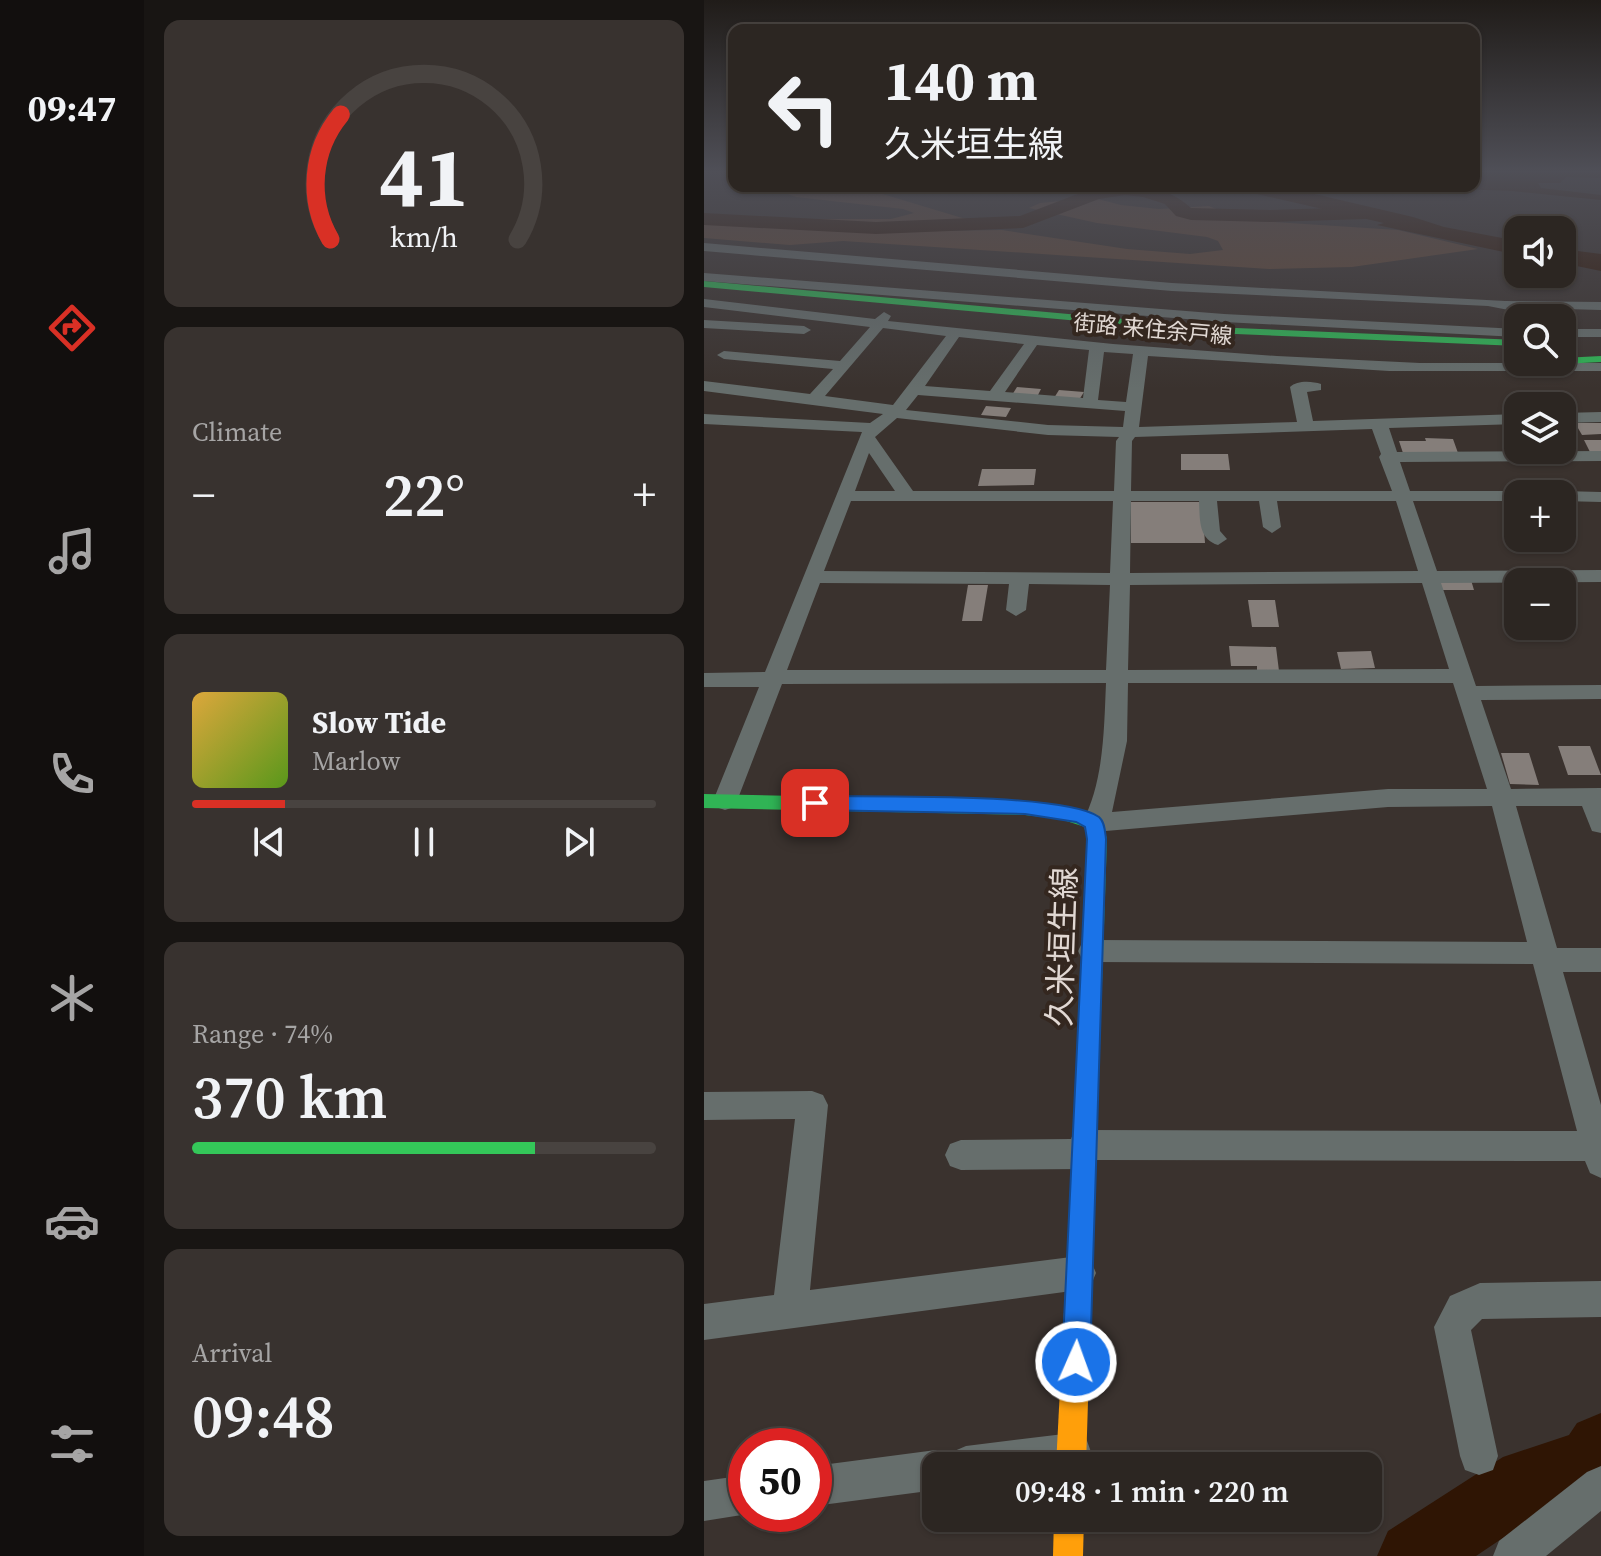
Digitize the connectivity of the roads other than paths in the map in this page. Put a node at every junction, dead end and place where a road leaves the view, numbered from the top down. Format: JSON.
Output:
{"nodes":[{"id":1,"x":704,"y":247,"type":"edge"},
{"id":2,"x":704,"y":277,"type":"edge"},
{"id":3,"x":704,"y":284,"type":"edge"},
{"id":4,"x":946,"y":297,"type":"junction"},
{"id":5,"x":1399,"y":298,"type":"junction"},
{"id":6,"x":1488,"y":302,"type":"junction"},
{"id":7,"x":704,"y":303,"type":"edge"},
{"id":8,"x":1601,"y":306,"type":"edge"},
{"id":9,"x":1504,"y":308,"type":"edge"},
{"id":10,"x":760,"y":310,"type":"junction"},
{"id":11,"x":1504,"y":315,"type":"edge"},
{"id":12,"x":704,"y":324,"type":"edge"},
{"id":13,"x":878,"y":325,"type":"junction"},
{"id":14,"x":746,"y":326,"type":"junction"},
{"id":15,"x":1504,"y":332,"type":"edge"},
{"id":16,"x":1601,"y":333,"type":"edge"},
{"id":17,"x":1280,"y":335,"type":"junction"},
{"id":18,"x":1576,"y":335,"type":"edge"},
{"id":19,"x":953,"y":336,"type":"junction"},
{"id":20,"x":1576,"y":338,"type":"edge"},
{"id":21,"x":1033,"y":341,"type":"junction"},
{"id":22,"x":1504,"y":341,"type":"edge"},
{"id":23,"x":1504,"y":342,"type":"edge"},
{"id":24,"x":1601,"y":343,"type":"edge"},
{"id":25,"x":1070,"y":344,"type":"junction"},
{"id":26,"x":1097,"y":346,"type":"junction"},
{"id":27,"x":1141,"y":350,"type":"junction"},
{"id":28,"x":1504,"y":351,"type":"edge"},
{"id":29,"x":1576,"y":351,"type":"edge"},
{"id":30,"x":1601,"y":351,"type":"edge"},
{"id":31,"x":724,"y":355,"type":"junction"},
{"id":32,"x":1601,"y":359,"type":"edge"},
{"id":33,"x":1576,"y":360,"type":"edge"},
{"id":34,"x":1504,"y":361,"type":"edge"},
{"id":35,"x":845,"y":366,"type":"junction"},
{"id":36,"x":1601,"y":367,"type":"edge"},
{"id":37,"x":704,"y":383,"type":"edge"},
{"id":38,"x":1316,"y":387,"type":"dead end"},
{"id":39,"x":913,"y":390,"type":"junction"},
{"id":40,"x":994,"y":397,"type":"junction"},
{"id":41,"x":814,"y":399,"type":"junction"},
{"id":42,"x":1090,"y":404,"type":"junction"},
{"id":43,"x":1134,"y":407,"type":"junction"},
{"id":44,"x":893,"y":413,"type":"junction"},
{"id":45,"x":1601,"y":417,"type":"edge"},
{"id":46,"x":1576,"y":418,"type":"edge"},
{"id":47,"x":704,"y":419,"type":"edge"},
{"id":48,"x":1504,"y":420,"type":"edge"},
{"id":49,"x":1379,"y":424,"type":"junction"},
{"id":50,"x":1306,"y":426,"type":"junction"},
{"id":51,"x":1130,"y":432,"type":"junction"},
{"id":52,"x":869,"y":433,"type":"junction"},
{"id":53,"x":1601,"y":456,"type":"edge"},
{"id":54,"x":1387,"y":457,"type":"junction"},
{"id":55,"x":1235,"y":475,"type":"dead end"},
{"id":56,"x":845,"y":496,"type":"junction"},
{"id":57,"x":908,"y":496,"type":"junction"},
{"id":58,"x":1122,"y":496,"type":"junction"},
{"id":59,"x":1207,"y":496,"type":"junction"},
{"id":60,"x":1237,"y":496,"type":"junction"},
{"id":61,"x":1267,"y":496,"type":"junction"},
{"id":62,"x":1402,"y":496,"type":"junction"},
{"id":63,"x":1504,"y":496,"type":"edge"},
{"id":64,"x":1576,"y":496,"type":"edge"},
{"id":65,"x":1601,"y":497,"type":"edge"},
{"id":66,"x":1272,"y":527,"type":"dead end"},
{"id":67,"x":1218,"y":539,"type":"dead end"},
{"id":68,"x":1428,"y":576,"type":"junction"},
{"id":69,"x":1601,"y":576,"type":"edge"},
{"id":70,"x":811,"y":577,"type":"junction"},
{"id":71,"x":1020,"y":577,"type":"junction"},
{"id":72,"x":1120,"y":579,"type":"junction"},
{"id":73,"x":1016,"y":610,"type":"dead end"},
{"id":74,"x":773,"y":677,"type":"junction"},
{"id":75,"x":1117,"y":678,"type":"junction"},
{"id":76,"x":704,"y":680,"type":"edge"},
{"id":77,"x":1464,"y":684,"type":"junction"},
{"id":78,"x":1601,"y":692,"type":"edge"},
{"id":79,"x":1499,"y":797,"type":"junction"},
{"id":80,"x":1596,"y":797,"type":"edge"},
{"id":81,"x":715,"y":801,"type":"edge"},
{"id":82,"x":1094,"y":823,"type":"junction"},
{"id":83,"x":1601,"y":824,"type":"edge"},
{"id":84,"x":1092,"y":951,"type":"junction"},
{"id":85,"x":1544,"y":957,"type":"junction"},
{"id":86,"x":1601,"y":960,"type":"edge"},
{"id":87,"x":704,"y":1106,"type":"edge"},
{"id":88,"x":1084,"y":1149,"type":"junction"},
{"id":89,"x":1600,"y":1151,"type":"edge"},
{"id":90,"x":961,"y":1155,"type":"dead end"},
{"id":91,"x":1079,"y":1273,"type":"junction"},
{"id":92,"x":1601,"y":1299,"type":"edge"},
{"id":93,"x":790,"y":1312,"type":"junction"},
{"id":94,"x":704,"y":1322,"type":"edge"},
{"id":95,"x":1072,"y":1452,"type":"edge"},
{"id":96,"x":1479,"y":1456,"type":"dead end"},
{"id":97,"x":922,"y":1472,"type":"edge"},
{"id":98,"x":832,"y":1484,"type":"edge"},
{"id":99,"x":1601,"y":1486,"type":"edge"},
{"id":100,"x":728,"y":1498,"type":"edge"},
{"id":101,"x":704,"y":1501,"type":"edge"},
{"id":102,"x":1069,"y":1532,"type":"edge"},
{"id":103,"x":1068,"y":1556,"type":"edge"},
{"id":104,"x":1514,"y":1556,"type":"edge"}],
"edges":[{"from":1,"to":5,"type":"street"},
{"from":2,"to":4,"type":"street","name":"街路 来住余戸線"},
{"from":3,"to":17,"type":"main road"},
{"from":4,"to":15,"type":"street","name":"街路 来住余戸線"},
{"from":4,"to":22,"type":"main road"},
{"from":5,"to":6,"type":"street"},
{"from":5,"to":11,"type":"street"},
{"from":6,"to":8,"type":"street"},
{"from":6,"to":9,"type":"street"},
{"from":7,"to":10,"type":"street","name":"街路 来住余戸線"},
{"from":10,"to":13,"type":"street","name":"街路 来住余戸線"},
{"from":10,"to":14,"type":"street"},
{"from":12,"to":14,"type":"street"},
{"from":13,"to":14,"type":"street"},
{"from":13,"to":19,"type":"street","name":"街路 来住余戸線"},
{"from":13,"to":35,"type":"street"},
{"from":14,"to":31,"type":"street"},
{"from":16,"to":18,"type":"street"},
{"from":17,"to":23,"type":"main road"},
{"from":17,"to":28,"type":"main road"},
{"from":19,"to":21,"type":"street","name":"街路 来住余戸線"},
{"from":19,"to":39,"type":"street"},
{"from":20,"to":24,"type":"main road"},
{"from":21,"to":25,"type":"street","name":"街路 来住余戸線"},
{"from":21,"to":40,"type":"street"},
{"from":25,"to":26,"type":"street","name":"街路 来住余戸線"},
{"from":25,"to":34,"type":"main road"},
{"from":26,"to":27,"type":"street","name":"街路 来住余戸線"},
{"from":26,"to":42,"type":"street"},
{"from":27,"to":36,"type":"street","name":"街路 来住余戸線"},
{"from":27,"to":43,"type":"street"},
{"from":29,"to":30,"type":"main road"},
{"from":31,"to":35,"type":"street"},
{"from":31,"to":37,"type":"street"},
{"from":32,"to":33,"type":"main road"},
{"from":35,"to":41,"type":"street"},
{"from":37,"to":41,"type":"street"},
{"from":38,"to":50,"type":"street"},
{"from":39,"to":40,"type":"street"},
{"from":39,"to":44,"type":"street"},
{"from":40,"to":42,"type":"street"},
{"from":41,"to":44,"type":"street"},
{"from":42,"to":43,"type":"street"},
{"from":43,"to":51,"type":"street"},
{"from":44,"to":51,"type":"street"},
{"from":44,"to":52,"type":"street"},
{"from":45,"to":46,"type":"street"},
{"from":47,"to":52,"type":"street"},
{"from":48,"to":49,"type":"street"},
{"from":49,"to":50,"type":"street"},
{"from":49,"to":54,"type":"street"},
{"from":50,"to":51,"type":"street"},
{"from":51,"to":58,"type":"street"},
{"from":52,"to":56,"type":"street"},
{"from":52,"to":57,"type":"street"},
{"from":53,"to":54,"type":"street"},
{"from":54,"to":62,"type":"street"},
{"from":55,"to":60,"type":"street"},
{"from":56,"to":57,"type":"street"},
{"from":56,"to":70,"type":"street"},
{"from":57,"to":58,"type":"street"},
{"from":58,"to":59,"type":"street"},
{"from":58,"to":72,"type":"street"},
{"from":59,"to":60,"type":"street"},
{"from":59,"to":67,"type":"street"},
{"from":60,"to":61,"type":"street"},
{"from":61,"to":62,"type":"street"},
{"from":61,"to":66,"type":"street"},
{"from":62,"to":63,"type":"street"},
{"from":62,"to":68,"type":"street"},
{"from":64,"to":65,"type":"street"},
{"from":68,"to":69,"type":"street"},
{"from":68,"to":72,"type":"street"},
{"from":68,"to":77,"type":"street"},
{"from":70,"to":71,"type":"street"},
{"from":70,"to":74,"type":"street"},
{"from":71,"to":72,"type":"street"},
{"from":71,"to":73,"type":"street"},
{"from":72,"to":75,"type":"street"},
{"from":74,"to":75,"type":"street"},
{"from":74,"to":76,"type":"street"},
{"from":74,"to":81,"type":"street"},
{"from":75,"to":77,"type":"street"},
{"from":75,"to":82,"type":"street"},
{"from":77,"to":78,"type":"street"},
{"from":77,"to":79,"type":"street"},
{"from":79,"to":80,"type":"street"},
{"from":79,"to":82,"type":"street"},
{"from":79,"to":85,"type":"street"},
{"from":80,"to":83,"type":"street"},
{"from":81,"to":82,"type":"main road"},
{"from":82,"to":84,"type":"main road","name":"久米垣生線"},
{"from":84,"to":85,"type":"street"},
{"from":84,"to":88,"type":"main road","name":"久米垣生線"},
{"from":85,"to":86,"type":"street"},
{"from":85,"to":89,"type":"street"},
{"from":87,"to":93,"type":"street"},
{"from":88,"to":89,"type":"street"},
{"from":88,"to":90,"type":"street"},
{"from":88,"to":91,"type":"main road","name":"久米垣生線"},
{"from":91,"to":93,"type":"street"},
{"from":91,"to":95,"type":"main road","name":"久米垣生線"},
{"from":92,"to":96,"type":"street"},
{"from":93,"to":94,"type":"street"},
{"from":97,"to":98,"type":"street"},
{"from":99,"to":104,"type":"street"},
{"from":100,"to":101,"type":"street"},
{"from":102,"to":103,"type":"main road"}]}
